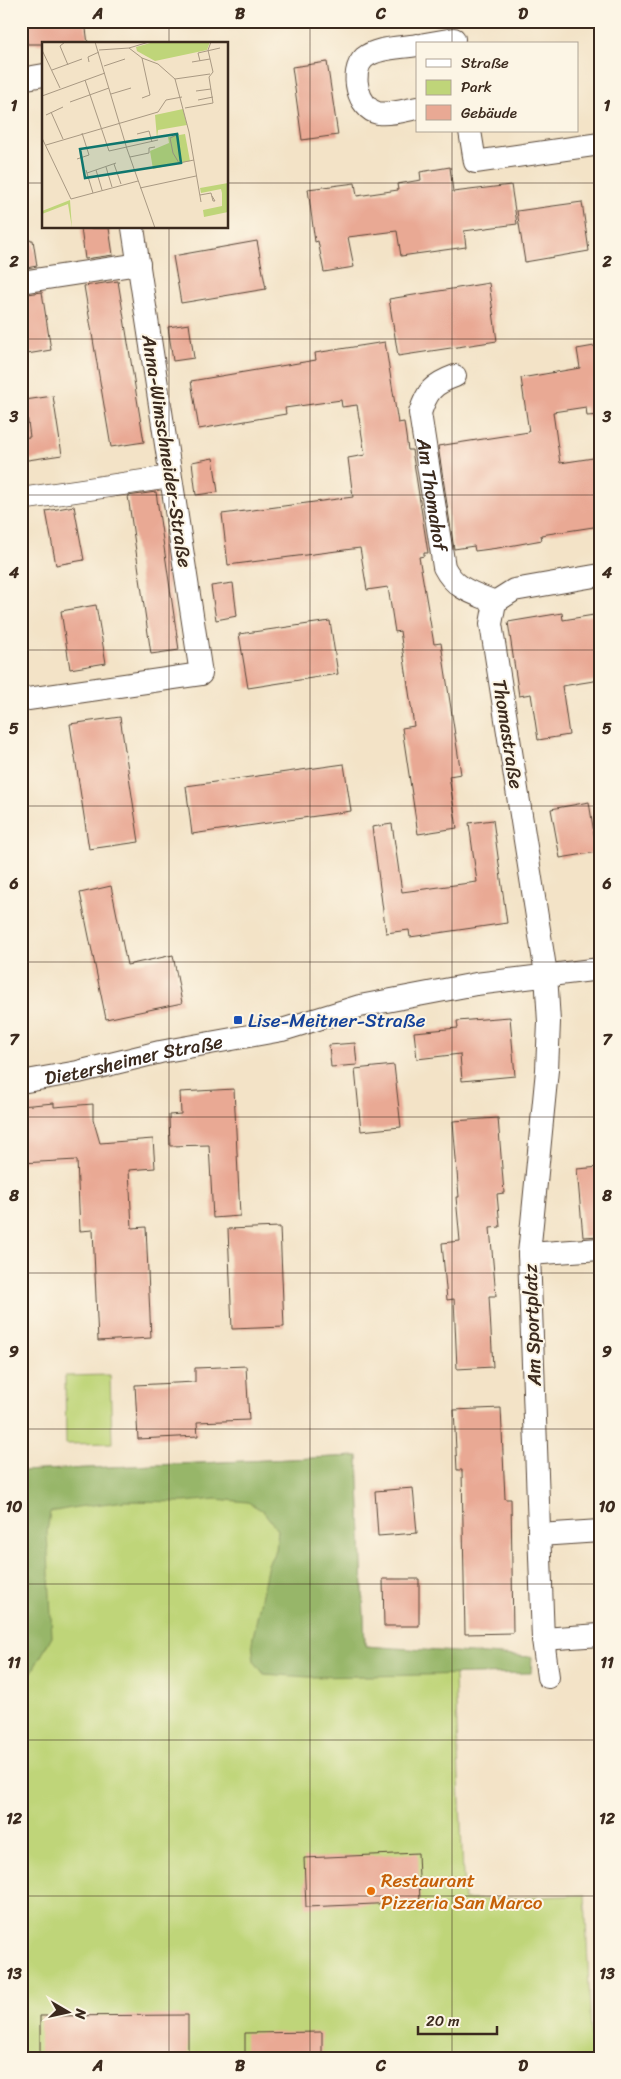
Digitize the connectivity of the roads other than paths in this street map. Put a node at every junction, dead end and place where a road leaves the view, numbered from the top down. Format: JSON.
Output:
{"nodes":[{"id":1,"x":454,"y":35,"type":"edge"},
{"id":2,"x":432,"y":42,"type":"edge"},
{"id":3,"x":416,"y":45,"type":"edge"},
{"id":4,"x":42,"y":75,"type":"edge"},
{"id":5,"x":21,"y":79,"type":"edge"},
{"id":6,"x":416,"y":108,"type":"edge"},
{"id":7,"x":470,"y":132,"type":"edge"},
{"id":8,"x":600,"y":144,"type":"edge"},
{"id":9,"x":133,"y":229,"type":"edge"},
{"id":10,"x":139,"y":264,"type":"junction"},
{"id":11,"x":21,"y":282,"type":"edge"},
{"id":12,"x":454,"y":376,"type":"dead end"},
{"id":13,"x":170,"y":477,"type":"junction"},
{"id":14,"x":21,"y":500,"type":"edge"},
{"id":15,"x":600,"y":575,"type":"edge"},
{"id":16,"x":495,"y":602,"type":"junction"},
{"id":17,"x":21,"y":700,"type":"edge"},
{"id":18,"x":600,"y":968,"type":"edge"},
{"id":19,"x":546,"y":974,"type":"junction"},
{"id":20,"x":21,"y":1082,"type":"edge"},
{"id":21,"x":600,"y":1250,"type":"edge"},
{"id":22,"x":529,"y":1254,"type":"junction"},
{"id":23,"x":600,"y":1531,"type":"edge"},
{"id":24,"x":539,"y":1535,"type":"junction"},
{"id":25,"x":600,"y":1635,"type":"edge"},
{"id":26,"x":543,"y":1639,"type":"junction"},
{"id":27,"x":548,"y":1677,"type":"dead end"}],
"edges":[{"from":1,"to":2,"type":"street"},
{"from":3,"to":6,"type":"street"},
{"from":4,"to":5,"type":"street"},
{"from":7,"to":8,"type":"street"},
{"from":9,"to":10,"type":"street","name":"Anna-Wimschneider-Straße"},
{"from":10,"to":11,"type":"street"},
{"from":10,"to":13,"type":"street","name":"Anna-Wimschneider-Straße"},
{"from":12,"to":16,"type":"street","name":"Am Thomahof"},
{"from":13,"to":14,"type":"street"},
{"from":13,"to":17,"type":"street","name":"Anna-Wimschneider-Straße"},
{"from":15,"to":16,"type":"street"},
{"from":16,"to":19,"type":"street","name":"Thomastraße"},
{"from":18,"to":19,"type":"street","name":"Dietersheimer Straße"},
{"from":19,"to":20,"type":"street","name":"Dietersheimer Straße"},
{"from":19,"to":22,"type":"street","name":"Am Sportplatz"},
{"from":21,"to":22,"type":"street"},
{"from":22,"to":24,"type":"street","name":"Am Sportplatz"},
{"from":23,"to":24,"type":"street"},
{"from":24,"to":26,"type":"street","name":"Am Sportplatz"},
{"from":25,"to":26,"type":"street"},
{"from":26,"to":27,"type":"street","name":"Am Sportplatz"}]}
